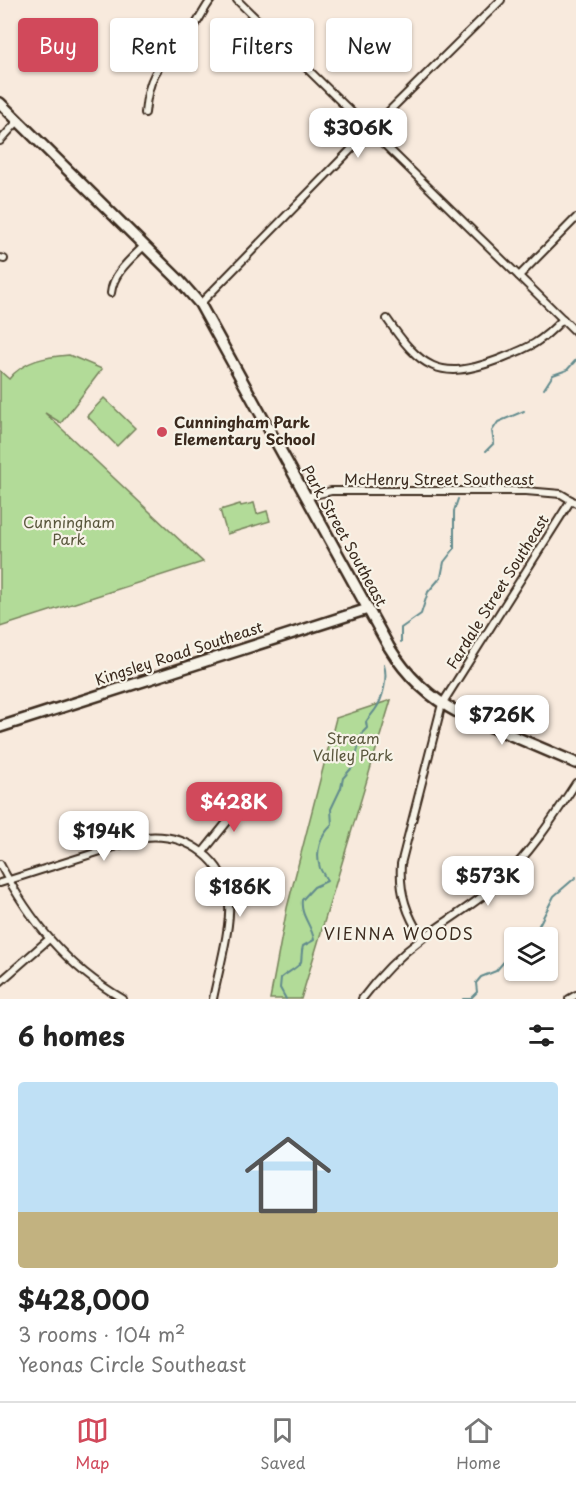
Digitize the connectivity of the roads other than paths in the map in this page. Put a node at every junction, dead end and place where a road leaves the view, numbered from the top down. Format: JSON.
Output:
{"nodes":[{"id":1,"x":211,"y":0,"type":"edge"},
{"id":2,"x":237,"y":0,"type":"edge"},
{"id":3,"x":501,"y":0,"type":"edge"},
{"id":4,"x":0,"y":103,"type":"edge"},
{"id":5,"x":145,"y":113,"type":"dead end"},
{"id":6,"x":18,"y":121,"type":"junction"},
{"id":7,"x":370,"y":130,"type":"junction"},
{"id":8,"x":0,"y":141,"type":"edge"},
{"id":9,"x":576,"y":218,"type":"edge"},
{"id":10,"x":145,"y":245,"type":"junction"},
{"id":11,"x":519,"y":276,"type":"junction"},
{"id":12,"x":111,"y":293,"type":"dead end"},
{"id":13,"x":200,"y":304,"type":"junction"},
{"id":14,"x":387,"y":319,"type":"dead end"},
{"id":15,"x":563,"y":319,"type":"junction"},
{"id":16,"x":576,"y":332,"type":"edge"},
{"id":17,"x":306,"y":497,"type":"junction"},
{"id":18,"x":573,"y":501,"type":"edge"},
{"id":19,"x":368,"y":609,"type":"junction"},
{"id":20,"x":442,"y":704,"type":"junction"},
{"id":21,"x":0,"y":727,"type":"edge"},
{"id":22,"x":576,"y":762,"type":"edge"},
{"id":23,"x":576,"y":783,"type":"edge"},
{"id":24,"x":256,"y":800,"type":"dead end"},
{"id":25,"x":203,"y":852,"type":"junction"},
{"id":26,"x":0,"y":864,"type":"edge"},
{"id":27,"x":9,"y":880,"type":"junction"},
{"id":28,"x":0,"y":883,"type":"edge"},
{"id":29,"x":422,"y":938,"type":"junction"},
{"id":30,"x":49,"y":939,"type":"junction"},
{"id":31,"x":0,"y":982,"type":"edge"},
{"id":32,"x":576,"y":995,"type":"edge"},
{"id":33,"x":123,"y":999,"type":"edge"},
{"id":34,"x":213,"y":999,"type":"edge"},
{"id":35,"x":362,"y":999,"type":"edge"},
{"id":36,"x":569,"y":999,"type":"edge"}],
"edges":[{"from":1,"to":5,"type":"street"},
{"from":2,"to":7,"type":"street"},
{"from":3,"to":7,"type":"street"},
{"from":4,"to":6,"type":"main road","name":"Park Street Southeast"},
{"from":6,"to":8,"type":"street"},
{"from":6,"to":10,"type":"main road","name":"Park Street Southeast"},
{"from":7,"to":11,"type":"street"},
{"from":7,"to":13,"type":"street"},
{"from":9,"to":11,"type":"street"},
{"from":10,"to":12,"type":"street"},
{"from":10,"to":13,"type":"main road","name":"Park Street Southeast"},
{"from":11,"to":15,"type":"street"},
{"from":13,"to":17,"type":"main road","name":"Park Street Southeast"},
{"from":14,"to":15,"type":"street"},
{"from":15,"to":16,"type":"street"},
{"from":17,"to":18,"type":"street","name":"McHenry Street Southeast"},
{"from":17,"to":19,"type":"main road","name":"Park Street Southeast"},
{"from":18,"to":20,"type":"street","name":"Fardale Street Southeast"},
{"from":19,"to":20,"type":"main road","name":"Park Street Southeast"},
{"from":19,"to":21,"type":"main road","name":"Kingsley Road Southeast"},
{"from":20,"to":22,"type":"main road","name":"Park Street Southeast"},
{"from":20,"to":29,"type":"street","name":"Fardale Street Southeast"},
{"from":23,"to":29,"type":"street"},
{"from":24,"to":25,"type":"street"},
{"from":25,"to":27,"type":"street"},
{"from":25,"to":34,"type":"street"},
{"from":26,"to":27,"type":"street"},
{"from":27,"to":28,"type":"street"},
{"from":27,"to":30,"type":"street"},
{"from":29,"to":35,"type":"street"},
{"from":30,"to":31,"type":"street"},
{"from":30,"to":33,"type":"street"},
{"from":32,"to":36,"type":"street"}]}
